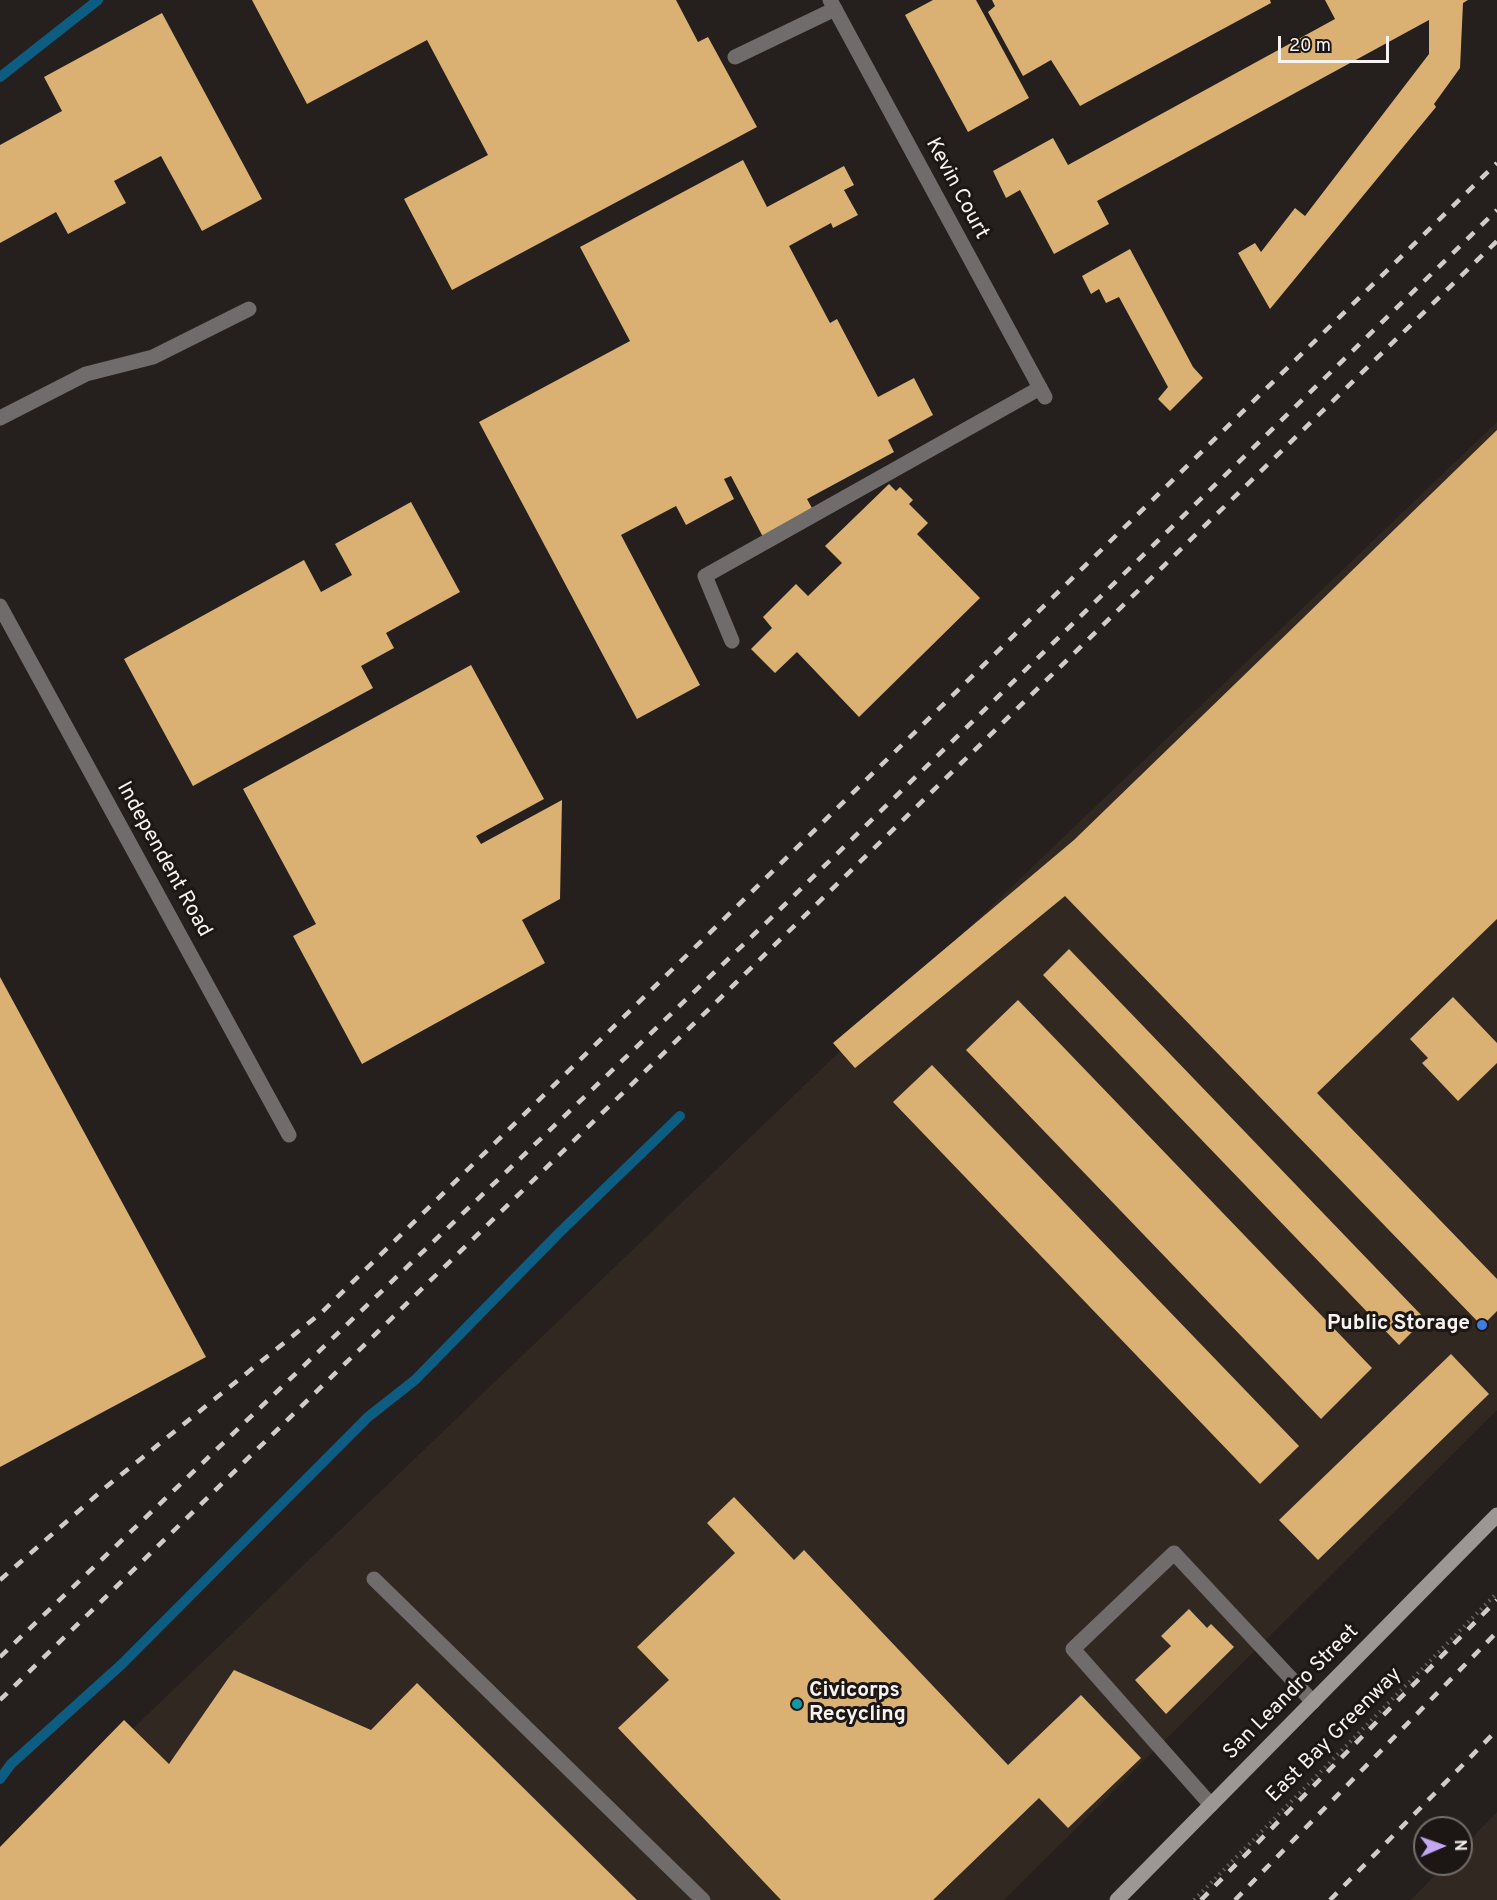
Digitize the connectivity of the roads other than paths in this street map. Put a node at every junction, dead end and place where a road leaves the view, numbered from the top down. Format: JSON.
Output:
{"nodes":[{"id":1,"x":833,"y":4,"type":"edge"},
{"id":2,"x":735,"y":57,"type":"dead end"},
{"id":3,"x":249,"y":309,"type":"dead end"},
{"id":4,"x":0,"y":418,"type":"edge"},
{"id":5,"x":0,"y":606,"type":"edge"},
{"id":6,"x":732,"y":641,"type":"dead end"},
{"id":7,"x":289,"y":1135,"type":"dead end"},
{"id":8,"x":1497,"y":1515,"type":"edge"},
{"id":9,"x":374,"y":1579,"type":"dead end"},
{"id":10,"x":1313,"y":1702,"type":"junction"},
{"id":11,"x":1211,"y":1805,"type":"junction"},
{"id":12,"x":703,"y":1900,"type":"edge"},
{"id":13,"x":1117,"y":1900,"type":"edge"}],
"edges":[{"from":1,"to":2,"type":"street"},
{"from":1,"to":6,"type":"street","name":"Kevin Court"},
{"from":3,"to":4,"type":"street"},
{"from":5,"to":7,"type":"street","name":"Independent Road"},
{"from":8,"to":10,"type":"main road","name":"San Leandro Street"},
{"from":9,"to":12,"type":"street"},
{"from":10,"to":11,"type":"main road","name":"San Leandro Street"},
{"from":10,"to":11,"type":"street"},
{"from":11,"to":13,"type":"main road","name":"San Leandro Street"}]}
